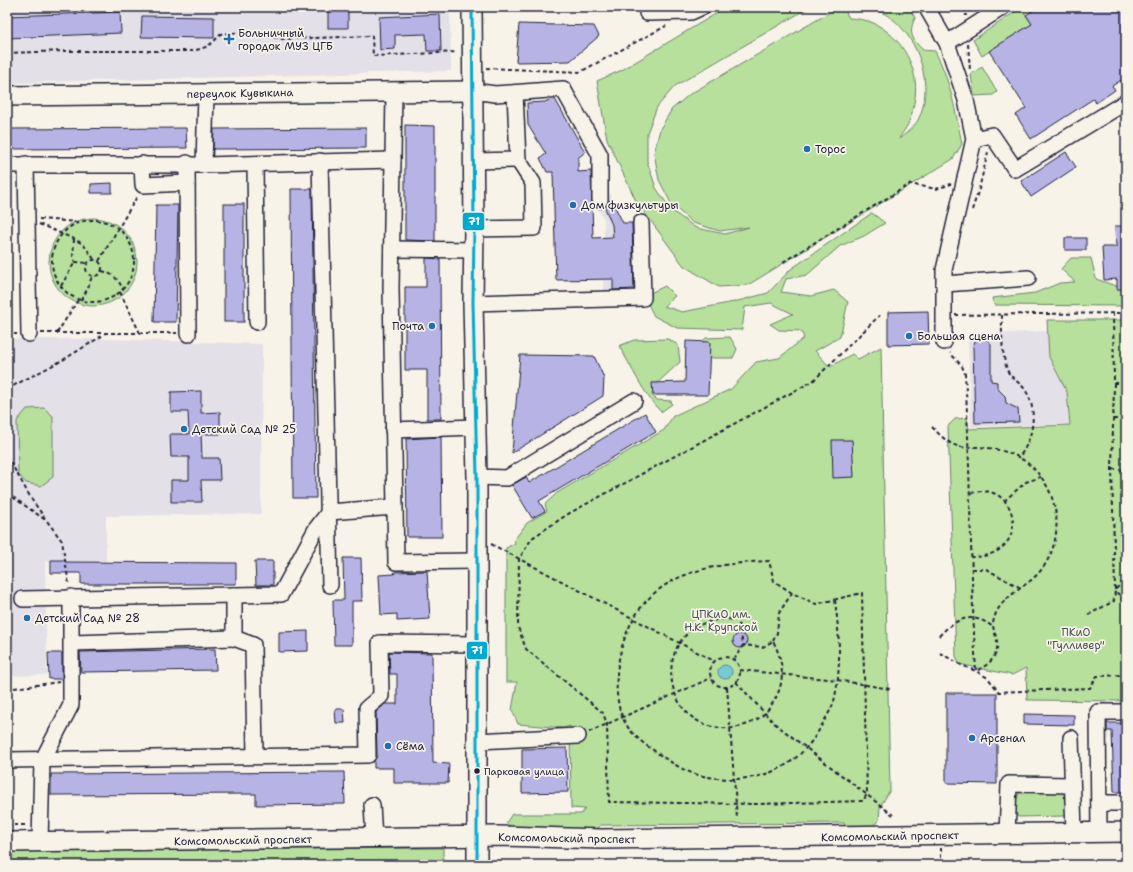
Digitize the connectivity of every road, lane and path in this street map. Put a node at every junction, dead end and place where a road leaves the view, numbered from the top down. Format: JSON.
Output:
{"nodes":[{"id":1,"x":472,"y":7,"type":"edge"},
{"id":2,"x":646,"y":7,"type":"edge"},
{"id":3,"x":702,"y":7,"type":"edge"},
{"id":4,"x":933,"y":7,"type":"edge"},
{"id":5,"x":1003,"y":7,"type":"edge"},
{"id":6,"x":670,"y":24,"type":"dead end"},
{"id":7,"x":947,"y":43,"type":"junction"},
{"id":8,"x":461,"y":52,"type":"dead end"},
{"id":9,"x":7,"y":53,"type":"edge"},
{"id":10,"x":496,"y":67,"type":"dead end"},
{"id":11,"x":473,"y":91,"type":"junction"},
{"id":12,"x":394,"y":92,"type":"junction"},
{"id":13,"x":515,"y":93,"type":"junction"},
{"id":14,"x":206,"y":94,"type":"junction"},
{"id":15,"x":7,"y":96,"type":"edge"},
{"id":16,"x":1126,"y":102,"type":"edge"},
{"id":17,"x":974,"y":139,"type":"junction"},
{"id":18,"x":393,"y":160,"type":"junction"},
{"id":19,"x":518,"y":160,"type":"junction"},
{"id":20,"x":320,"y":161,"type":"junction"},
{"id":21,"x":474,"y":161,"type":"junction"},
{"id":22,"x":187,"y":163,"type":"junction"},
{"id":23,"x":26,"y":164,"type":"junction"},
{"id":24,"x":142,"y":164,"type":"junction"},
{"id":25,"x":255,"y":164,"type":"junction"},
{"id":26,"x":7,"y":165,"type":"edge"},
{"id":27,"x":204,"y":165,"type":"junction"},
{"id":28,"x":965,"y":180,"type":"junction"},
{"id":29,"x":187,"y":183,"type":"junction"},
{"id":30,"x":145,"y":195,"type":"dead end"},
{"id":31,"x":600,"y":200,"type":"dead end"},
{"id":32,"x":26,"y":219,"type":"junction"},
{"id":33,"x":80,"y":222,"type":"junction"},
{"id":34,"x":641,"y":223,"type":"dead end"},
{"id":35,"x":119,"y":229,"type":"junction"},
{"id":36,"x":474,"y":229,"type":"junction"},
{"id":37,"x":62,"y":234,"type":"junction"},
{"id":38,"x":74,"y":238,"type":"junction"},
{"id":39,"x":392,"y":249,"type":"junction"},
{"id":40,"x":474,"y":250,"type":"junction"},
{"id":41,"x":94,"y":259,"type":"junction"},
{"id":42,"x":99,"y":261,"type":"junction"},
{"id":43,"x":75,"y":262,"type":"junction"},
{"id":44,"x":783,"y":262,"type":"dead end"},
{"id":45,"x":87,"y":263,"type":"junction"},
{"id":46,"x":102,"y":270,"type":"junction"},
{"id":47,"x":92,"y":276,"type":"junction"},
{"id":48,"x":1028,"y":278,"type":"dead end"},
{"id":49,"x":944,"y":284,"type":"junction"},
{"id":50,"x":61,"y":286,"type":"junction"},
{"id":51,"x":123,"y":290,"type":"junction"},
{"id":52,"x":120,"y":292,"type":"junction"},
{"id":53,"x":79,"y":300,"type":"junction"},
{"id":54,"x":473,"y":303,"type":"junction"},
{"id":55,"x":1113,"y":313,"type":"junction"},
{"id":56,"x":1126,"y":313,"type":"edge"},
{"id":57,"x":880,"y":315,"type":"dead end"},
{"id":58,"x":944,"y":315,"type":"junction"},
{"id":59,"x":1002,"y":315,"type":"junction"},
{"id":60,"x":257,"y":322,"type":"dead end"},
{"id":61,"x":57,"y":333,"type":"junction"},
{"id":62,"x":106,"y":333,"type":"junction"},
{"id":63,"x":7,"y":334,"type":"edge"},
{"id":64,"x":29,"y":334,"type":"junction"},
{"id":65,"x":140,"y":334,"type":"junction"},
{"id":66,"x":188,"y":334,"type":"joint"},
{"id":67,"x":944,"y":342,"type":"joint"},
{"id":68,"x":1114,"y":383,"type":"junction"},
{"id":69,"x":1126,"y":383,"type":"edge"},
{"id":70,"x":7,"y":389,"type":"edge"},
{"id":71,"x":634,"y":401,"type":"dead end"},
{"id":72,"x":1113,"y":419,"type":"junction"},
{"id":73,"x":1126,"y":419,"type":"edge"},
{"id":74,"x":475,"y":427,"type":"junction"},
{"id":75,"x":932,"y":427,"type":"dead end"},
{"id":76,"x":393,"y":430,"type":"junction"},
{"id":77,"x":969,"y":448,"type":"junction"},
{"id":78,"x":7,"y":456,"type":"edge"},
{"id":79,"x":1018,"y":458,"type":"junction"},
{"id":80,"x":1112,"y":469,"type":"junction"},
{"id":81,"x":1126,"y":470,"type":"edge"},
{"id":82,"x":477,"y":477,"type":"junction"},
{"id":83,"x":1041,"y":477,"type":"junction"},
{"id":84,"x":7,"y":493,"type":"edge"},
{"id":85,"x":971,"y":493,"type":"junction"},
{"id":86,"x":1004,"y":501,"type":"junction"},
{"id":87,"x":394,"y":507,"type":"junction"},
{"id":88,"x":329,"y":512,"type":"junction"},
{"id":89,"x":47,"y":521,"type":"junction"},
{"id":90,"x":477,"y":540,"type":"junction"},
{"id":91,"x":972,"y":557,"type":"junction"},
{"id":92,"x":519,"y":559,"type":"junction"},
{"id":93,"x":477,"y":561,"type":"junction"},
{"id":94,"x":972,"y":569,"type":"junction"},
{"id":95,"x":1126,"y":579,"type":"edge"},
{"id":96,"x":330,"y":585,"type":"dead end"},
{"id":97,"x":1021,"y":588,"type":"junction"},
{"id":98,"x":1115,"y":590,"type":"junction"},
{"id":99,"x":792,"y":593,"type":"junction"},
{"id":100,"x":234,"y":595,"type":"junction"},
{"id":101,"x":71,"y":597,"type":"junction"},
{"id":102,"x":22,"y":599,"type":"dead end"},
{"id":103,"x":835,"y":600,"type":"junction"},
{"id":104,"x":1126,"y":604,"type":"edge"},
{"id":105,"x":1088,"y":615,"type":"dead end"},
{"id":106,"x":974,"y":617,"type":"junction"},
{"id":107,"x":632,"y":618,"type":"junction"},
{"id":108,"x":993,"y":626,"type":"junction"},
{"id":109,"x":939,"y":636,"type":"dead end"},
{"id":110,"x":234,"y":638,"type":"junction"},
{"id":111,"x":773,"y":641,"type":"junction"},
{"id":112,"x":72,"y":642,"type":"junction"},
{"id":113,"x":680,"y":643,"type":"junction"},
{"id":114,"x":478,"y":644,"type":"junction"},
{"id":115,"x":743,"y":645,"type":"junction"},
{"id":116,"x":940,"y":654,"type":"dead end"},
{"id":117,"x":734,"y":660,"type":"junction"},
{"id":118,"x":714,"y":661,"type":"junction"},
{"id":119,"x":740,"y":670,"type":"junction"},
{"id":120,"x":976,"y":671,"type":"junction"},
{"id":121,"x":782,"y":675,"type":"junction"},
{"id":122,"x":1126,"y":675,"type":"edge"},
{"id":123,"x":711,"y":678,"type":"junction"},
{"id":124,"x":72,"y":680,"type":"junction"},
{"id":125,"x":837,"y":680,"type":"junction"},
{"id":126,"x":736,"y":682,"type":"junction"},
{"id":127,"x":863,"y":684,"type":"junction"},
{"id":128,"x":727,"y":687,"type":"junction"},
{"id":129,"x":7,"y":689,"type":"edge"},
{"id":130,"x":890,"y":689,"type":"dead end"},
{"id":131,"x":674,"y":694,"type":"junction"},
{"id":132,"x":1126,"y":712,"type":"edge"},
{"id":133,"x":765,"y":713,"type":"junction"},
{"id":134,"x":622,"y":717,"type":"junction"},
{"id":135,"x":607,"y":724,"type":"junction"},
{"id":136,"x":729,"y":728,"type":"junction"},
{"id":137,"x":578,"y":736,"type":"joint"},
{"id":138,"x":1071,"y":738,"type":"dead end"},
{"id":139,"x":477,"y":741,"type":"junction"},
{"id":140,"x":807,"y":748,"type":"junction"},
{"id":141,"x":255,"y":755,"type":"junction"},
{"id":142,"x":7,"y":760,"type":"edge"},
{"id":143,"x":42,"y":761,"type":"junction"},
{"id":144,"x":734,"y":778,"type":"junction"},
{"id":145,"x":1072,"y":785,"type":"junction"},
{"id":146,"x":867,"y":794,"type":"junction"},
{"id":147,"x":1098,"y":802,"type":"junction"},
{"id":148,"x":1126,"y":803,"type":"edge"},
{"id":149,"x":737,"y":804,"type":"junction"},
{"id":150,"x":372,"y":805,"type":"dead end"},
{"id":151,"x":893,"y":815,"type":"dead end"},
{"id":152,"x":737,"y":818,"type":"dead end"},
{"id":153,"x":7,"y":825,"type":"edge"},
{"id":154,"x":1126,"y":832,"type":"edge"},
{"id":155,"x":1074,"y":833,"type":"junction"},
{"id":156,"x":1099,"y":833,"type":"junction"},
{"id":157,"x":40,"y":834,"type":"junction"},
{"id":158,"x":1007,"y":834,"type":"junction"},
{"id":159,"x":478,"y":837,"type":"junction"},
{"id":160,"x":374,"y":838,"type":"junction"},
{"id":161,"x":7,"y":842,"type":"edge"},
{"id":162,"x":477,"y":865,"type":"edge"}],
"edges":[{"from":1,"to":11,"type":"main road"},
{"from":2,"to":3,"type":"street"},
{"from":4,"to":7,"type":"street"},
{"from":5,"to":7,"type":"street"},
{"from":6,"to":10,"type":"path"},
{"from":7,"to":17,"type":"street"},
{"from":8,"to":9,"type":"path"},
{"from":11,"to":12,"type":"main road","name":"переулок Кувыкина"},
{"from":11,"to":13,"type":"street"},
{"from":11,"to":21,"type":"main road"},
{"from":12,"to":14,"type":"main road","name":"переулок Кувыкина"},
{"from":12,"to":18,"type":"street"},
{"from":13,"to":19,"type":"street"},
{"from":13,"to":31,"type":"street"},
{"from":14,"to":15,"type":"main road","name":"переулок Кувыкина"},
{"from":14,"to":27,"type":"street"},
{"from":16,"to":17,"type":"street"},
{"from":17,"to":28,"type":"street"},
{"from":18,"to":20,"type":"street"},
{"from":18,"to":39,"type":"street"},
{"from":19,"to":21,"type":"street"},
{"from":19,"to":36,"type":"street"},
{"from":20,"to":25,"type":"street"},
{"from":20,"to":88,"type":"street"},
{"from":21,"to":36,"type":"main road"},
{"from":22,"to":24,"type":"street"},
{"from":22,"to":27,"type":"street"},
{"from":22,"to":29,"type":"street"},
{"from":23,"to":24,"type":"street"},
{"from":23,"to":26,"type":"street"},
{"from":23,"to":32,"type":"street"},
{"from":24,"to":29,"type":"street"},
{"from":25,"to":27,"type":"street"},
{"from":25,"to":60,"type":"street"},
{"from":28,"to":44,"type":"path"},
{"from":28,"to":49,"type":"street"},
{"from":29,"to":66,"type":"street"},
{"from":30,"to":35,"type":"path"},
{"from":32,"to":33,"type":"path"},
{"from":32,"to":37,"type":"path"},
{"from":32,"to":64,"type":"street"},
{"from":33,"to":35,"type":"path"},
{"from":33,"to":37,"type":"path"},
{"from":34,"to":54,"type":"street"},
{"from":35,"to":42,"type":"path"},
{"from":35,"to":51,"type":"path"},
{"from":36,"to":40,"type":"main road"},
{"from":37,"to":38,"type":"path"},
{"from":37,"to":50,"type":"path"},
{"from":38,"to":41,"type":"path"},
{"from":38,"to":43,"type":"path"},
{"from":39,"to":40,"type":"street"},
{"from":39,"to":76,"type":"street"},
{"from":40,"to":54,"type":"main road"},
{"from":41,"to":42,"type":"path"},
{"from":41,"to":45,"type":"path"},
{"from":42,"to":46,"type":"path"},
{"from":43,"to":45,"type":"path"},
{"from":43,"to":50,"type":"path"},
{"from":45,"to":47,"type":"path"},
{"from":46,"to":47,"type":"path"},
{"from":46,"to":51,"type":"path"},
{"from":47,"to":53,"type":"path"},
{"from":48,"to":49,"type":"street"},
{"from":49,"to":58,"type":"street"},
{"from":50,"to":53,"type":"path"},
{"from":51,"to":52,"type":"path"},
{"from":52,"to":53,"type":"path"},
{"from":52,"to":65,"type":"path"},
{"from":53,"to":61,"type":"path"},
{"from":54,"to":74,"type":"main road"},
{"from":55,"to":56,"type":"path"},
{"from":55,"to":59,"type":"path"},
{"from":55,"to":68,"type":"path"},
{"from":57,"to":92,"type":"path"},
{"from":58,"to":59,"type":"path"},
{"from":58,"to":67,"type":"street"},
{"from":59,"to":79,"type":"path"},
{"from":61,"to":62,"type":"path"},
{"from":61,"to":64,"type":"path"},
{"from":62,"to":65,"type":"path"},
{"from":62,"to":70,"type":"path"},
{"from":63,"to":64,"type":"path"},
{"from":65,"to":66,"type":"path"},
{"from":67,"to":77,"type":"path"},
{"from":68,"to":69,"type":"path"},
{"from":68,"to":72,"type":"path"},
{"from":71,"to":82,"type":"street"},
{"from":72,"to":73,"type":"path"},
{"from":72,"to":80,"type":"path"},
{"from":74,"to":76,"type":"street"},
{"from":74,"to":82,"type":"main road"},
{"from":75,"to":77,"type":"path"},
{"from":76,"to":87,"type":"street"},
{"from":77,"to":79,"type":"path"},
{"from":77,"to":85,"type":"path"},
{"from":78,"to":89,"type":"path"},
{"from":79,"to":83,"type":"path"},
{"from":80,"to":81,"type":"path"},
{"from":80,"to":98,"type":"path"},
{"from":82,"to":90,"type":"main road"},
{"from":83,"to":86,"type":"path"},
{"from":83,"to":97,"type":"path"},
{"from":84,"to":89,"type":"path"},
{"from":85,"to":86,"type":"path"},
{"from":85,"to":91,"type":"path"},
{"from":86,"to":91,"type":"path"},
{"from":87,"to":88,"type":"street"},
{"from":87,"to":93,"type":"street"},
{"from":88,"to":96,"type":"street"},
{"from":88,"to":100,"type":"street"},
{"from":89,"to":101,"type":"path"},
{"from":90,"to":92,"type":"path"},
{"from":90,"to":93,"type":"main road"},
{"from":91,"to":94,"type":"path"},
{"from":92,"to":107,"type":"path"},
{"from":92,"to":135,"type":"path"},
{"from":93,"to":114,"type":"main road"},
{"from":94,"to":97,"type":"path"},
{"from":94,"to":106,"type":"path"},
{"from":95,"to":98,"type":"path"},
{"from":97,"to":108,"type":"path"},
{"from":98,"to":104,"type":"path"},
{"from":98,"to":105,"type":"path"},
{"from":99,"to":103,"type":"path"},
{"from":99,"to":107,"type":"path"},
{"from":99,"to":111,"type":"path"},
{"from":100,"to":101,"type":"street"},
{"from":100,"to":110,"type":"street"},
{"from":101,"to":102,"type":"street"},
{"from":101,"to":112,"type":"street"},
{"from":103,"to":125,"type":"path"},
{"from":103,"to":127,"type":"path"},
{"from":106,"to":108,"type":"path"},
{"from":106,"to":109,"type":"path"},
{"from":106,"to":120,"type":"path"},
{"from":107,"to":113,"type":"path"},
{"from":107,"to":134,"type":"path"},
{"from":108,"to":120,"type":"path"},
{"from":110,"to":112,"type":"street"},
{"from":110,"to":141,"type":"street"},
{"from":111,"to":115,"type":"path"},
{"from":111,"to":121,"type":"path"},
{"from":112,"to":124,"type":"street"},
{"from":113,"to":115,"type":"path"},
{"from":113,"to":118,"type":"path"},
{"from":113,"to":131,"type":"path"},
{"from":114,"to":139,"type":"main road"},
{"from":114,"to":141,"type":"street"},
{"from":115,"to":117,"type":"path"},
{"from":116,"to":120,"type":"path"},
{"from":117,"to":118,"type":"path"},
{"from":117,"to":119,"type":"path"},
{"from":118,"to":123,"type":"path"},
{"from":119,"to":121,"type":"path"},
{"from":119,"to":126,"type":"path"},
{"from":120,"to":122,"type":"path"},
{"from":121,"to":125,"type":"path"},
{"from":121,"to":133,"type":"path"},
{"from":123,"to":128,"type":"path"},
{"from":123,"to":131,"type":"path"},
{"from":124,"to":129,"type":"path"},
{"from":124,"to":143,"type":"street"},
{"from":125,"to":127,"type":"path"},
{"from":125,"to":140,"type":"path"},
{"from":126,"to":128,"type":"path"},
{"from":126,"to":133,"type":"path"},
{"from":127,"to":130,"type":"path"},
{"from":127,"to":146,"type":"path"},
{"from":128,"to":136,"type":"path"},
{"from":131,"to":134,"type":"path"},
{"from":131,"to":136,"type":"path"},
{"from":132,"to":147,"type":"street"},
{"from":133,"to":136,"type":"path"},
{"from":133,"to":140,"type":"path"},
{"from":134,"to":135,"type":"path"},
{"from":134,"to":144,"type":"path"},
{"from":135,"to":137,"type":"path"},
{"from":135,"to":149,"type":"path"},
{"from":136,"to":144,"type":"path"},
{"from":137,"to":139,"type":"street"},
{"from":138,"to":145,"type":"street"},
{"from":139,"to":159,"type":"main road"},
{"from":140,"to":144,"type":"path"},
{"from":140,"to":146,"type":"path"},
{"from":141,"to":143,"type":"street"},
{"from":142,"to":143,"type":"street"},
{"from":143,"to":157,"type":"street"},
{"from":144,"to":149,"type":"path"},
{"from":145,"to":155,"type":"street"},
{"from":145,"to":158,"type":"street"},
{"from":146,"to":149,"type":"path"},
{"from":146,"to":151,"type":"path"},
{"from":147,"to":148,"type":"street"},
{"from":147,"to":156,"type":"street"},
{"from":149,"to":152,"type":"path"},
{"from":150,"to":160,"type":"street"},
{"from":153,"to":157,"type":"path"},
{"from":154,"to":156,"type":"main road","name":"Комсомольский проспект"},
{"from":155,"to":156,"type":"main road","name":"Комсомольский проспект"},
{"from":155,"to":158,"type":"main road","name":"Комсомольский проспект"},
{"from":157,"to":160,"type":"main road","name":"Комсомольский проспект"},
{"from":157,"to":161,"type":"main road","name":"Комсомольский проспект"},
{"from":158,"to":159,"type":"main road","name":"Комсомольский проспект"},
{"from":159,"to":160,"type":"main road","name":"Комсомольский проспект"},
{"from":159,"to":162,"type":"main road"}]}
